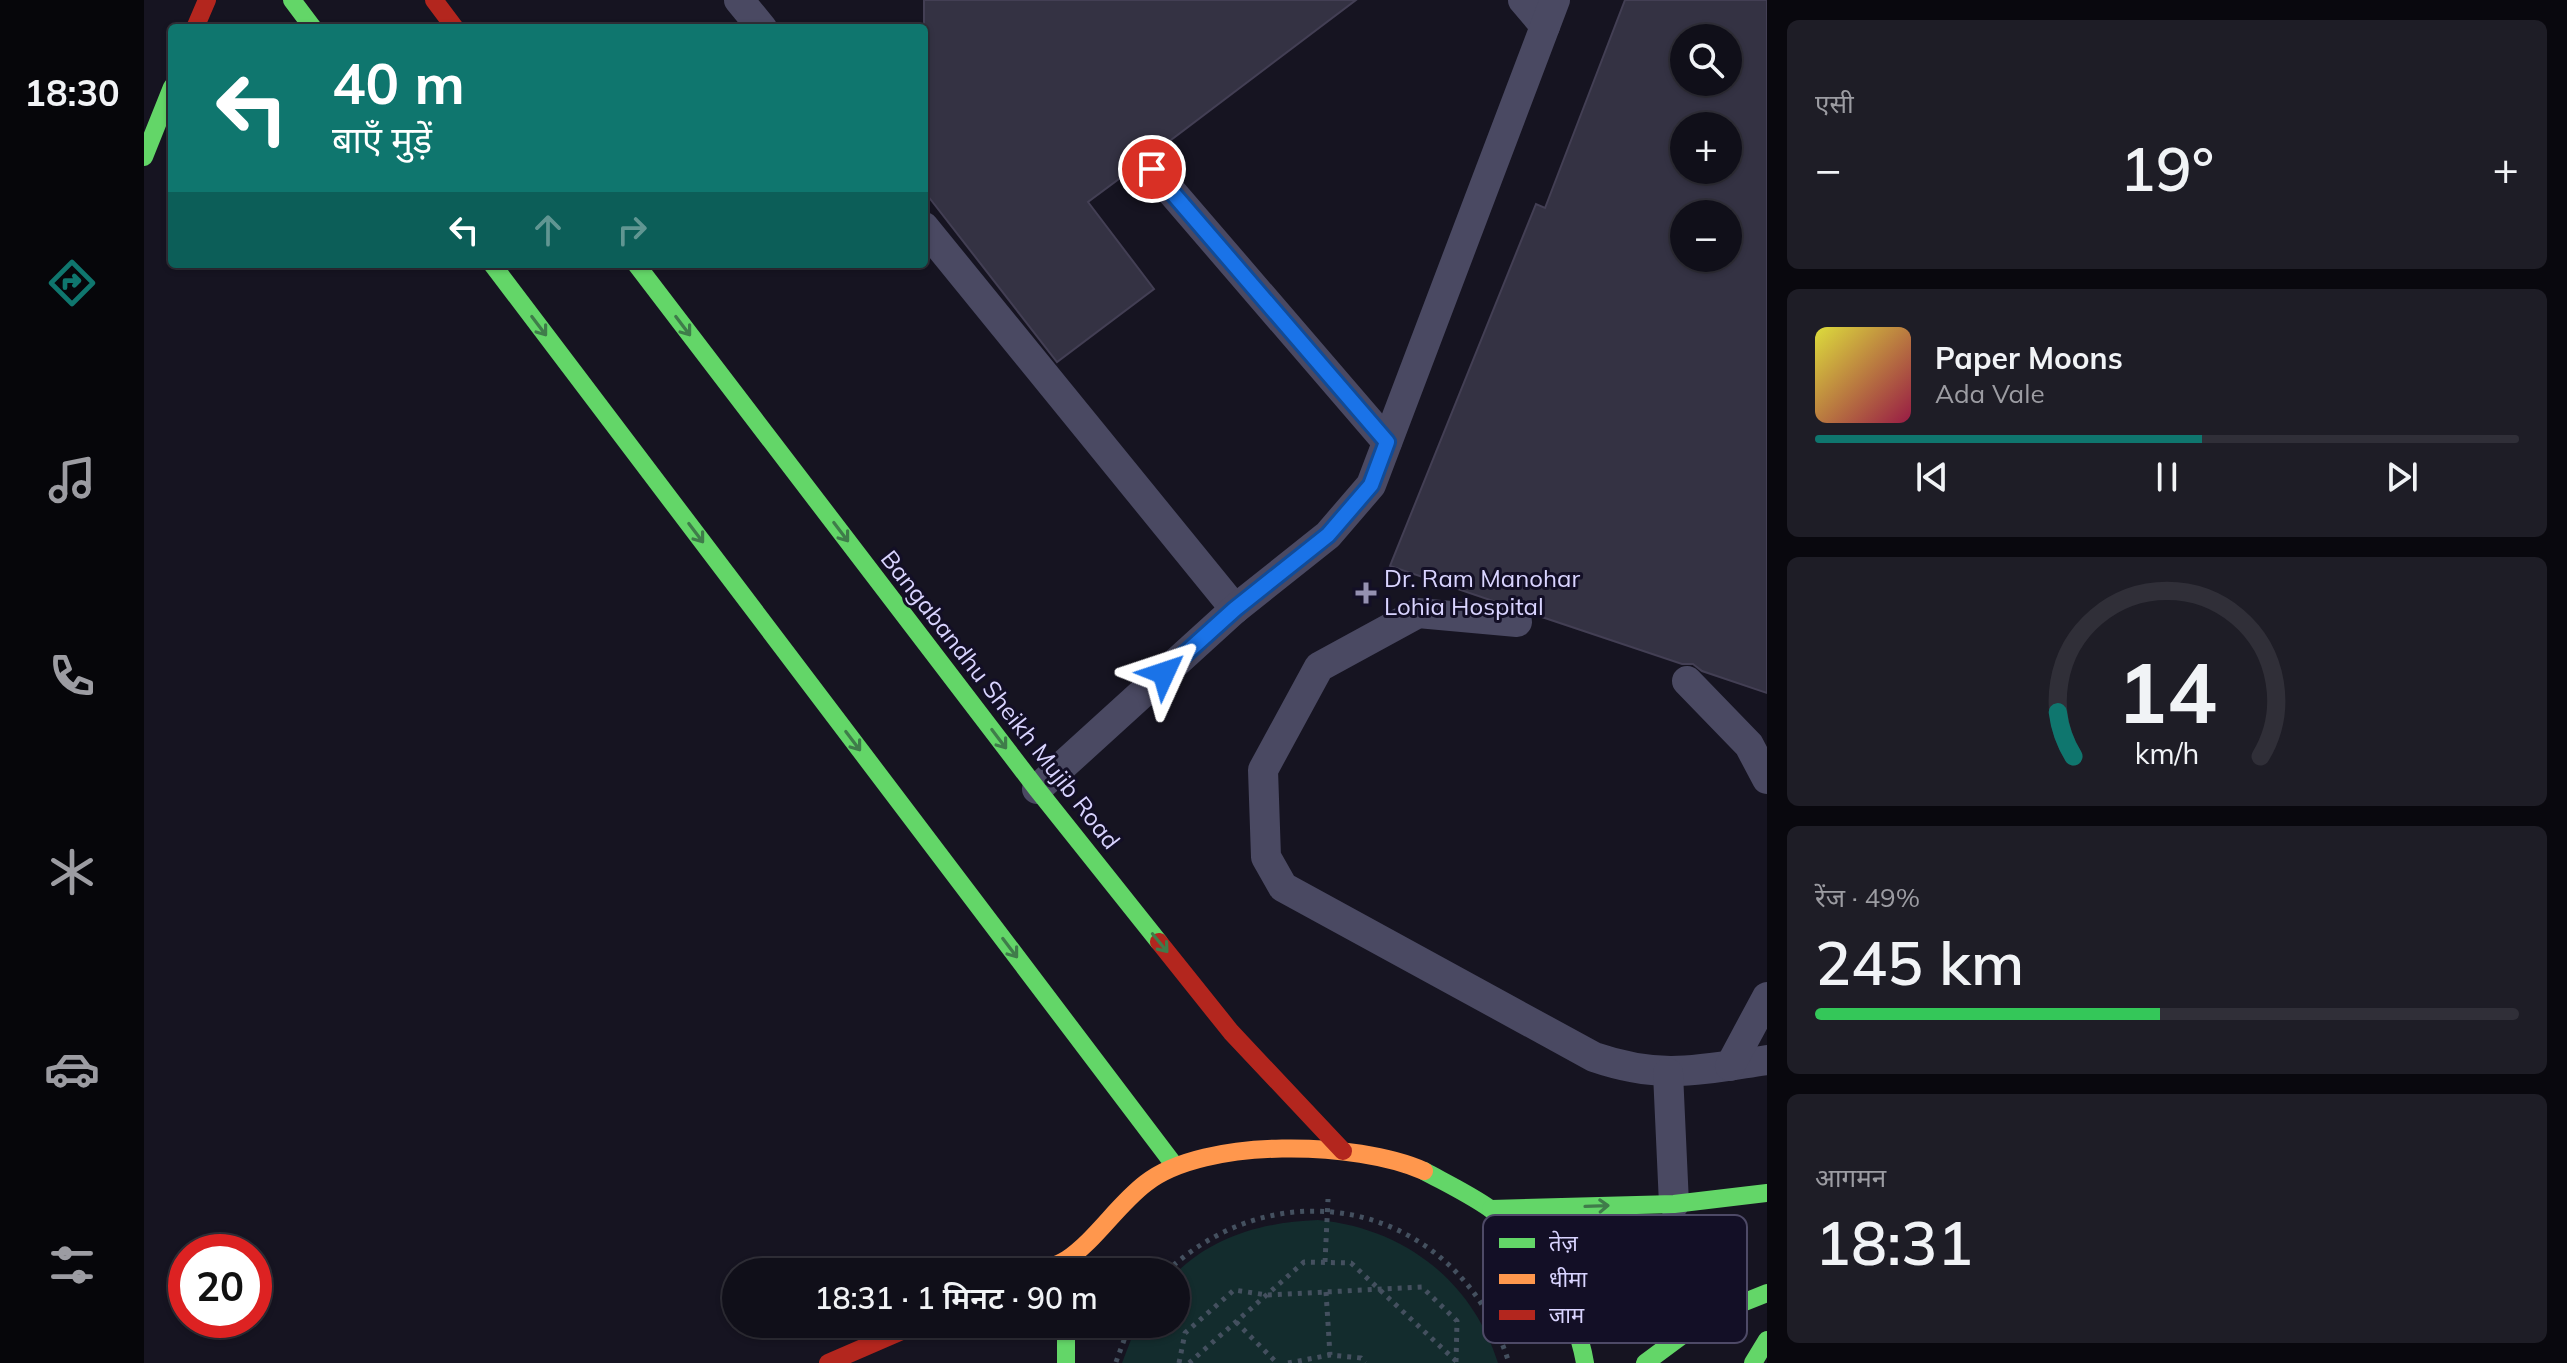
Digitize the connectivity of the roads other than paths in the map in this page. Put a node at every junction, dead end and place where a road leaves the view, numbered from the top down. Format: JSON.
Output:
{"nodes":[{"id":1,"x":207,"y":0,"type":"edge"},
{"id":2,"x":292,"y":0,"type":"edge"},
{"id":3,"x":434,"y":0,"type":"edge"},
{"id":4,"x":739,"y":0,"type":"edge"},
{"id":5,"x":1523,"y":0,"type":"edge"},
{"id":6,"x":1550,"y":13,"type":"edge"},
{"id":7,"x":197,"y":24,"type":"edge"},
{"id":8,"x":310,"y":24,"type":"edge"},
{"id":9,"x":452,"y":24,"type":"edge"},
{"id":10,"x":759,"y":24,"type":"edge"},
{"id":11,"x":165,"y":121,"type":"edge"},
{"id":12,"x":144,"y":157,"type":"edge"},
{"id":13,"x":1152,"y":169,"type":"dead end"},
{"id":14,"x":928,"y":232,"type":"edge"},
{"id":15,"x":495,"y":268,"type":"edge"},
{"id":16,"x":639,"y":268,"type":"edge"},
{"id":17,"x":1387,"y":442,"type":"junction"},
{"id":18,"x":1235,"y":609,"type":"junction"},
{"id":19,"x":1517,"y":622,"type":"dead end"},
{"id":20,"x":1687,"y":681,"type":"dead end"},
{"id":21,"x":1767,"y":779,"type":"edge"},
{"id":22,"x":1037,"y":789,"type":"junction"},
{"id":23,"x":1767,"y":997,"type":"edge"},
{"id":24,"x":1767,"y":1060,"type":"edge"},
{"id":25,"x":1730,"y":1066,"type":"junction"},
{"id":26,"x":1668,"y":1073,"type":"junction"},
{"id":27,"x":1337,"y":1151,"type":"junction"},
{"id":28,"x":1175,"y":1166,"type":"junction"},
{"id":29,"x":1767,"y":1193,"type":"edge"},
{"id":30,"x":1674,"y":1204,"type":"junction"},
{"id":31,"x":1491,"y":1209,"type":"junction"},
{"id":32,"x":1497,"y":1215,"type":"edge"},
{"id":33,"x":1074,"y":1258,"type":"edge"},
{"id":34,"x":1767,"y":1293,"type":"edge"},
{"id":35,"x":1747,"y":1301,"type":"edge"},
{"id":36,"x":886,"y":1338,"type":"edge"},
{"id":37,"x":1066,"y":1338,"type":"edge"},
{"id":38,"x":1767,"y":1340,"type":"edge"},
{"id":39,"x":1582,"y":1343,"type":"edge"},
{"id":40,"x":1672,"y":1343,"type":"edge"},
{"id":41,"x":828,"y":1363,"type":"edge"},
{"id":42,"x":1066,"y":1363,"type":"edge"},
{"id":43,"x":1585,"y":1363,"type":"edge"},
{"id":44,"x":1645,"y":1363,"type":"edge"},
{"id":45,"x":1753,"y":1363,"type":"edge"}],
"edges":[{"from":1,"to":7,"type":"main road"},
{"from":2,"to":8,"type":"main road"},
{"from":3,"to":9,"type":"main road"},
{"from":4,"to":10,"type":"lane"},
{"from":5,"to":6,"type":"lane"},
{"from":6,"to":17,"type":"lane"},
{"from":11,"to":12,"type":"main road"},
{"from":13,"to":17,"type":"lane"},
{"from":14,"to":18,"type":"lane"},
{"from":15,"to":28,"type":"main road","one_way":true},
{"from":16,"to":22,"type":"main road","name":"Bangabandhu Sheikh Mujib Road","one_way":true},
{"from":17,"to":18,"type":"lane"},
{"from":18,"to":22,"type":"lane"},
{"from":19,"to":26,"type":"lane"},
{"from":20,"to":21,"type":"lane"},
{"from":22,"to":27,"type":"main road","name":"Bangabandhu Sheikh Mujib Road","one_way":true},
{"from":23,"to":25,"type":"lane"},
{"from":24,"to":25,"type":"lane"},
{"from":25,"to":26,"type":"lane"},
{"from":26,"to":30,"type":"lane"},
{"from":27,"to":28,"type":"main road"},
{"from":27,"to":31,"type":"main road"},
{"from":28,"to":33,"type":"main road"},
{"from":29,"to":30,"type":"main road"},
{"from":31,"to":30,"type":"main road","one_way":true},
{"from":31,"to":32,"type":"main road"},
{"from":34,"to":35,"type":"main road"},
{"from":36,"to":41,"type":"main road"},
{"from":37,"to":42,"type":"main road"},
{"from":38,"to":45,"type":"main road"},
{"from":39,"to":43,"type":"main road"},
{"from":40,"to":44,"type":"main road"}]}
